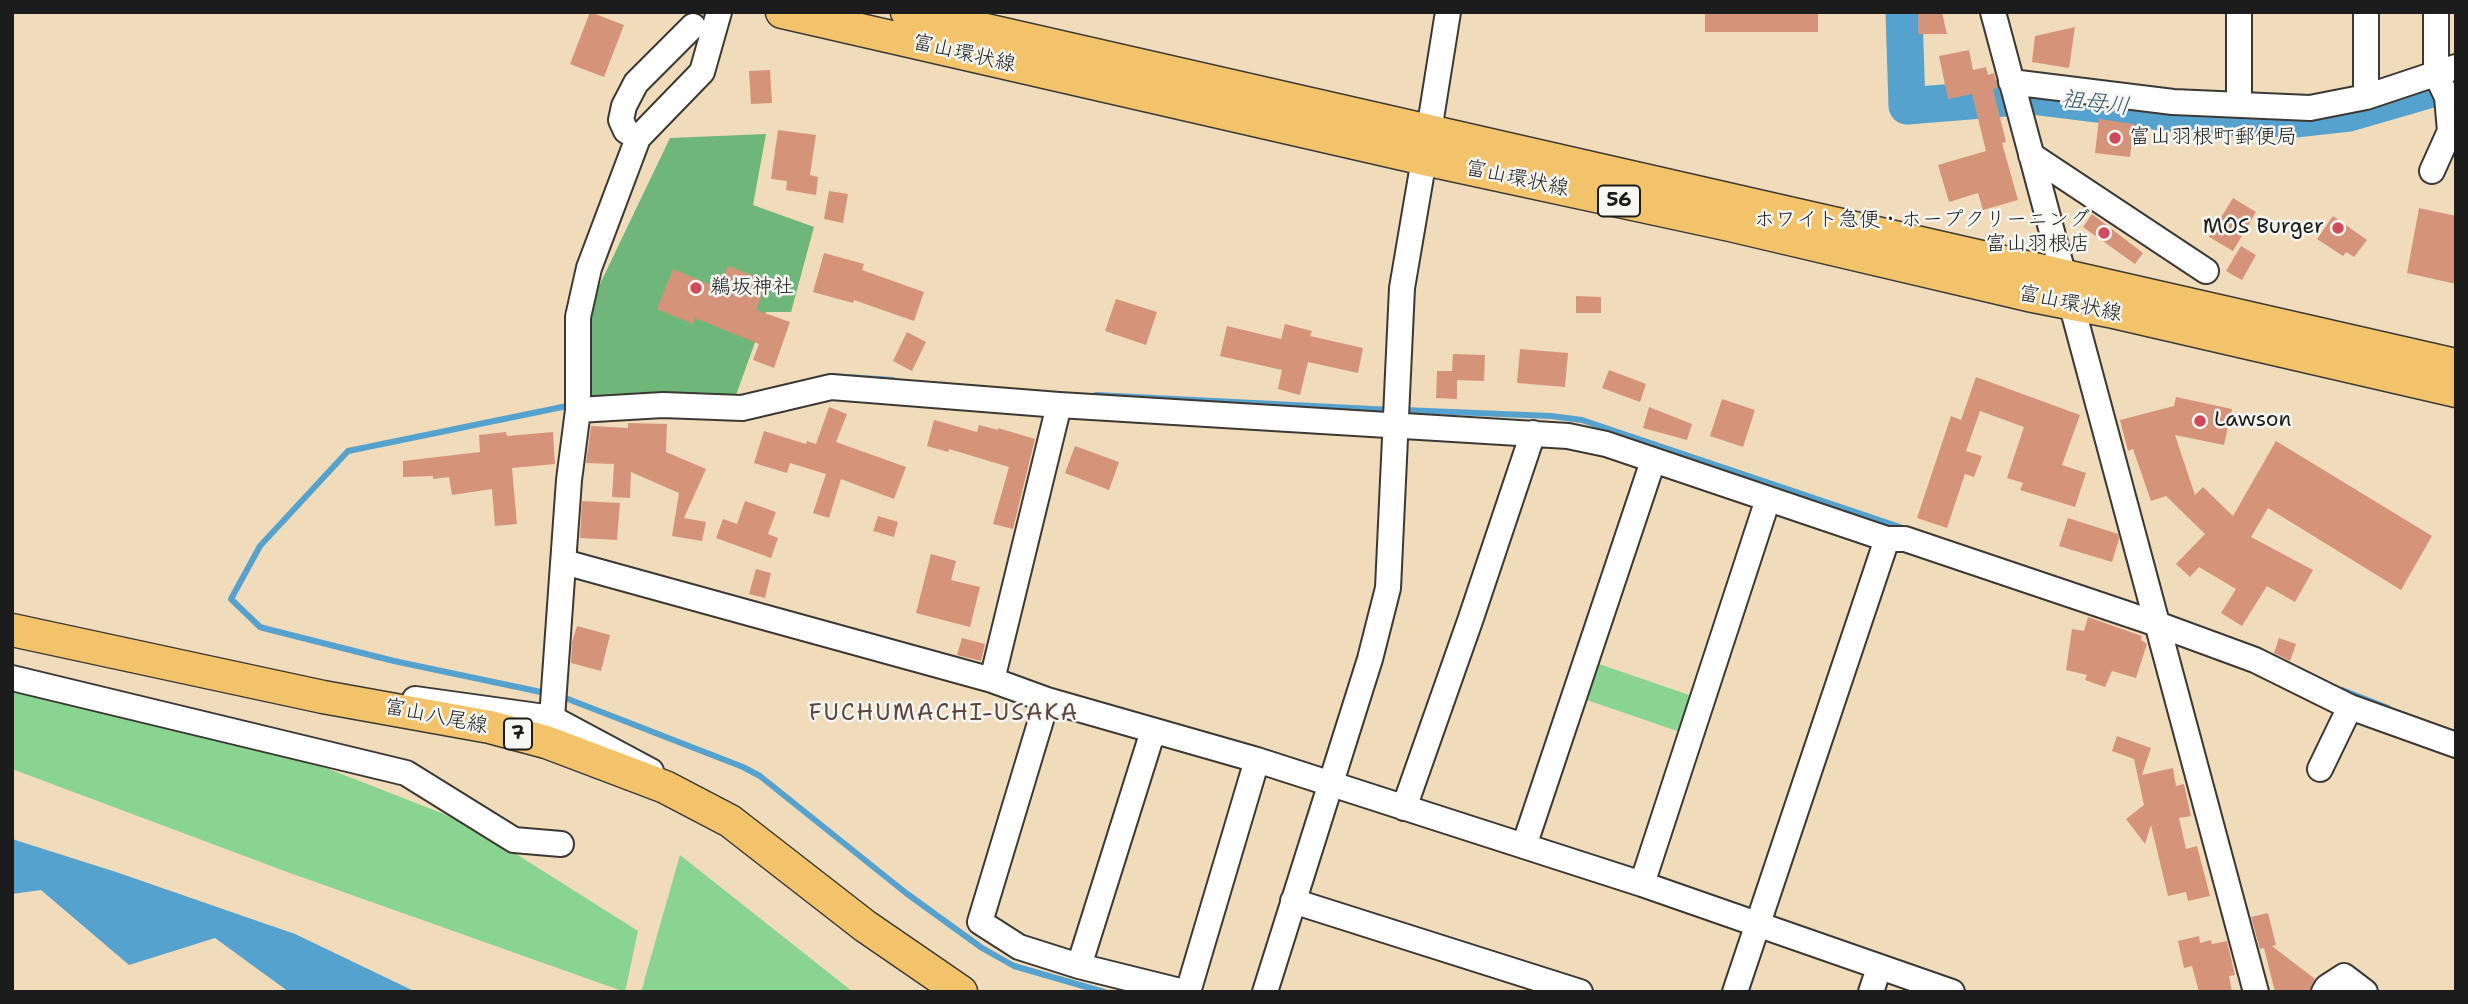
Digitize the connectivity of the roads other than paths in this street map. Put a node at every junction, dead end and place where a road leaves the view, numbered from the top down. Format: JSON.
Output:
{"nodes":[{"id":1,"x":719,"y":12,"type":"tunnel mouth"},
{"id":2,"x":782,"y":12,"type":"edge"},
{"id":3,"x":907,"y":12,"type":"edge"},
{"id":4,"x":1448,"y":12,"type":"edge"},
{"id":5,"x":1993,"y":12,"type":"edge"},
{"id":6,"x":2239,"y":12,"type":"edge"},
{"id":7,"x":2366,"y":12,"type":"edge"},
{"id":8,"x":2436,"y":12,"type":"edge"},
{"id":9,"x":693,"y":26,"type":"tunnel mouth"},
{"id":10,"x":2446,"y":70,"type":"edge"},
{"id":11,"x":2011,"y":82,"type":"junction"},
{"id":12,"x":2366,"y":97,"type":"junction"},
{"id":13,"x":2239,"y":105,"type":"junction"},
{"id":14,"x":638,"y":138,"type":"junction"},
{"id":15,"x":1426,"y":145,"type":"junction"},
{"id":16,"x":2031,"y":155,"type":"junction"},
{"id":17,"x":2432,"y":171,"type":"dead end"},
{"id":18,"x":2206,"y":271,"type":"dead end"},
{"id":19,"x":2064,"y":274,"type":"junction"},
{"id":20,"x":2073,"y":304,"type":"junction"},
{"id":21,"x":2456,"y":365,"type":"edge"},
{"id":22,"x":2456,"y":391,"type":"edge"},
{"id":23,"x":578,"y":405,"type":"junction"},
{"id":24,"x":1059,"y":405,"type":"junction"},
{"id":25,"x":1395,"y":426,"type":"junction"},
{"id":26,"x":1533,"y":433,"type":"junction"},
{"id":27,"x":1653,"y":461,"type":"junction"},
{"id":28,"x":1768,"y":499,"type":"junction"},
{"id":29,"x":1887,"y":539,"type":"junction"},
{"id":30,"x":564,"y":562,"type":"junction"},
{"id":31,"x":2157,"y":624,"type":"junction"},
{"id":32,"x":12,"y":630,"type":"edge"},
{"id":33,"x":12,"y":678,"type":"edge"},
{"id":34,"x":992,"y":680,"type":"junction"},
{"id":35,"x":323,"y":697,"type":"junction"},
{"id":36,"x":1046,"y":700,"type":"junction"},
{"id":37,"x":2350,"y":707,"type":"junction"},
{"id":38,"x":552,"y":718,"type":"junction"},
{"id":39,"x":1153,"y":731,"type":"junction"},
{"id":40,"x":2456,"y":745,"type":"edge"},
{"id":41,"x":1257,"y":760,"type":"junction"},
{"id":42,"x":2320,"y":769,"type":"dead end"},
{"id":43,"x":1330,"y":784,"type":"junction"},
{"id":44,"x":1404,"y":808,"type":"junction"},
{"id":45,"x":730,"y":821,"type":"junction"},
{"id":46,"x":561,"y":844,"type":"dead end"},
{"id":47,"x":1524,"y":846,"type":"junction"},
{"id":48,"x":1642,"y":884,"type":"junction"},
{"id":49,"x":1293,"y":901,"type":"junction"},
{"id":50,"x":1757,"y":924,"type":"junction"},
{"id":51,"x":1079,"y":966,"type":"junction"},
{"id":52,"x":1879,"y":968,"type":"junction"},
{"id":53,"x":961,"y":992,"type":"edge"},
{"id":54,"x":1186,"y":992,"type":"edge"},
{"id":55,"x":1265,"y":992,"type":"edge"},
{"id":56,"x":1580,"y":992,"type":"edge"},
{"id":57,"x":1735,"y":992,"type":"edge"},
{"id":58,"x":1871,"y":992,"type":"edge"},
{"id":59,"x":1952,"y":992,"type":"edge"},
{"id":60,"x":2256,"y":992,"type":"edge"},
{"id":61,"x":2324,"y":992,"type":"edge"},
{"id":62,"x":2365,"y":992,"type":"edge"}],
"edges":[{"from":1,"to":14,"type":"street"},
{"from":2,"to":15,"type":"main road","name":"富山環状線","number":"56"},
{"from":3,"to":15,"type":"main road","name":"富山環状線","number":"56"},
{"from":4,"to":15,"type":"street"},
{"from":5,"to":11,"type":"street"},
{"from":6,"to":13,"type":"street"},
{"from":7,"to":12,"type":"street"},
{"from":8,"to":10,"type":"street"},
{"from":9,"to":14,"type":"street"},
{"from":10,"to":12,"type":"street"},
{"from":10,"to":17,"type":"street"},
{"from":11,"to":13,"type":"street"},
{"from":11,"to":16,"type":"street"},
{"from":12,"to":13,"type":"street"},
{"from":14,"to":23,"type":"street"},
{"from":15,"to":19,"type":"main road","name":"富山環状線","number":"56"},
{"from":15,"to":20,"type":"main road","name":"富山環状線","number":"56"},
{"from":15,"to":25,"type":"street"},
{"from":16,"to":18,"type":"street"},
{"from":16,"to":19,"type":"street"},
{"from":19,"to":20,"type":"street"},
{"from":19,"to":21,"type":"main road","name":"富山環状線","number":"56"},
{"from":20,"to":22,"type":"main road","name":"富山環状線","number":"56"},
{"from":20,"to":31,"type":"street"},
{"from":23,"to":24,"type":"street"},
{"from":23,"to":30,"type":"street"},
{"from":24,"to":25,"type":"street"},
{"from":24,"to":34,"type":"street"},
{"from":25,"to":26,"type":"street"},
{"from":25,"to":43,"type":"street"},
{"from":26,"to":27,"type":"street"},
{"from":26,"to":44,"type":"street"},
{"from":27,"to":28,"type":"street"},
{"from":27,"to":47,"type":"street"},
{"from":28,"to":29,"type":"street"},
{"from":28,"to":48,"type":"street"},
{"from":29,"to":31,"type":"street"},
{"from":29,"to":50,"type":"street"},
{"from":30,"to":34,"type":"street"},
{"from":30,"to":38,"type":"street"},
{"from":31,"to":37,"type":"street"},
{"from":31,"to":60,"type":"street"},
{"from":32,"to":35,"type":"main road","name":"富山八尾線","number":"7"},
{"from":33,"to":46,"type":"street"},
{"from":34,"to":36,"type":"street"},
{"from":35,"to":38,"type":"street"},
{"from":35,"to":45,"type":"main road","name":"富山八尾線","number":"7"},
{"from":36,"to":39,"type":"street"},
{"from":36,"to":51,"type":"street"},
{"from":37,"to":40,"type":"street"},
{"from":37,"to":42,"type":"street"},
{"from":38,"to":45,"type":"street"},
{"from":39,"to":41,"type":"street"},
{"from":39,"to":51,"type":"street"},
{"from":41,"to":43,"type":"street"},
{"from":41,"to":54,"type":"street"},
{"from":43,"to":44,"type":"street"},
{"from":43,"to":49,"type":"street"},
{"from":44,"to":47,"type":"street"},
{"from":45,"to":53,"type":"main road","name":"富山八尾線","number":"7"},
{"from":47,"to":48,"type":"street"},
{"from":48,"to":50,"type":"street"},
{"from":49,"to":55,"type":"street"},
{"from":49,"to":56,"type":"street"},
{"from":50,"to":52,"type":"street"},
{"from":50,"to":57,"type":"street"},
{"from":51,"to":54,"type":"street"},
{"from":52,"to":58,"type":"street"},
{"from":52,"to":59,"type":"street"},
{"from":61,"to":62,"type":"street"}]}
